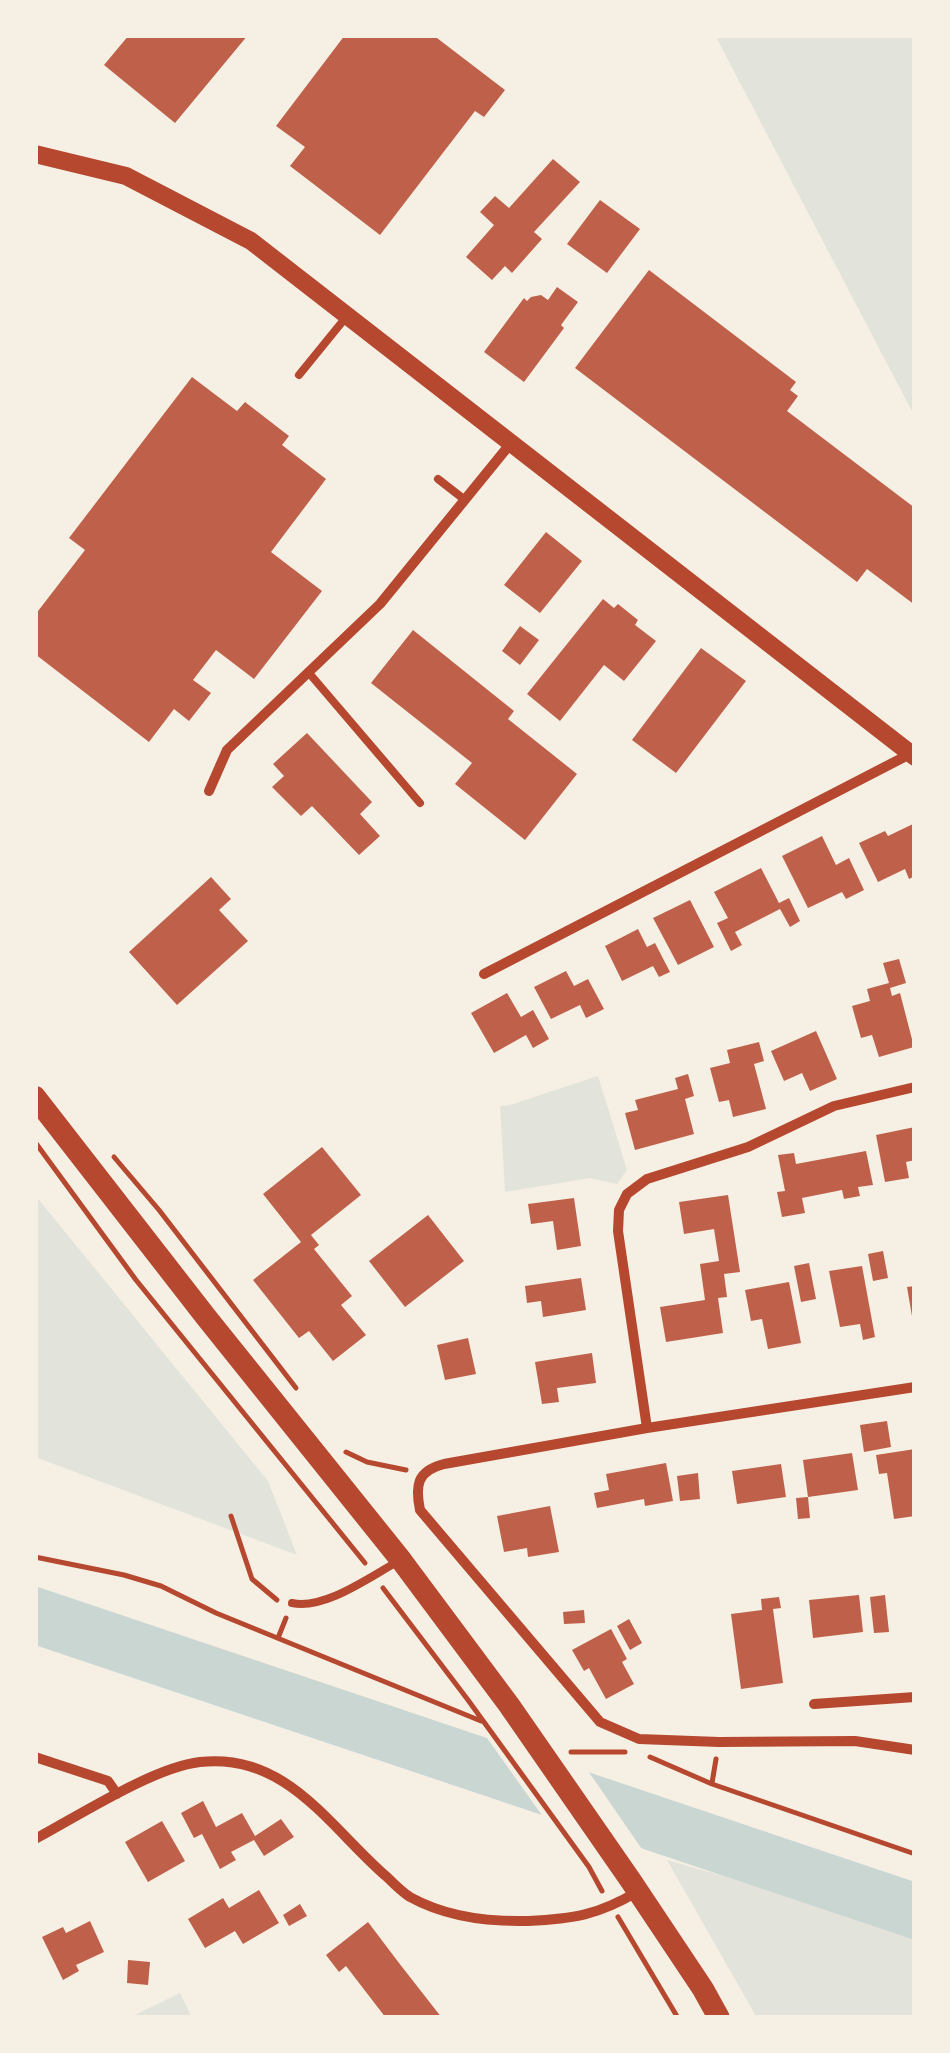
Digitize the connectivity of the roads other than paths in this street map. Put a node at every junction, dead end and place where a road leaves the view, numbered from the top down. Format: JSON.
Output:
{"nodes":[{"id":1,"x":35,"y":154,"type":"edge"},
{"id":2,"x":347,"y":316,"type":"junction"},
{"id":3,"x":299,"y":374,"type":"dead end"},
{"id":4,"x":511,"y":443,"type":"junction"},
{"id":5,"x":438,"y":479,"type":"dead end"},
{"id":6,"x":465,"y":500,"type":"junction"},
{"id":7,"x":310,"y":673,"type":"junction"},
{"id":8,"x":913,"y":755,"type":"edge"},
{"id":9,"x":209,"y":791,"type":"dead end"},
{"id":10,"x":420,"y":803,"type":"dead end"},
{"id":11,"x":484,"y":974,"type":"dead end"},
{"id":12,"x":915,"y":1088,"type":"edge"},
{"id":13,"x":35,"y":1097,"type":"edge"},
{"id":14,"x":915,"y":1387,"type":"edge"},
{"id":15,"x":648,"y":1428,"type":"junction"},
{"id":16,"x":401,"y":1560,"type":"junction"},
{"id":17,"x":292,"y":1603,"type":"road end"},
{"id":18,"x":915,"y":1698,"type":"edge"},
{"id":19,"x":814,"y":1704,"type":"dead end"},
{"id":20,"x":915,"y":1750,"type":"edge"},
{"id":21,"x":35,"y":1757,"type":"edge"},
{"id":22,"x":117,"y":1794,"type":"junction"},
{"id":23,"x":35,"y":1839,"type":"edge"},
{"id":24,"x":634,"y":1887,"type":"junction"},
{"id":25,"x":719,"y":2018,"type":"edge"}],
"edges":[{"from":1,"to":2,"type":"street"},
{"from":2,"to":3,"type":"lane"},
{"from":2,"to":4,"type":"street"},
{"from":4,"to":6,"type":"street"},
{"from":4,"to":8,"type":"street"},
{"from":5,"to":6,"type":"lane"},
{"from":6,"to":7,"type":"street"},
{"from":7,"to":9,"type":"street"},
{"from":7,"to":10,"type":"lane"},
{"from":8,"to":11,"type":"street"},
{"from":12,"to":15,"type":"street"},
{"from":13,"to":16,"type":"main road"},
{"from":14,"to":15,"type":"street"},
{"from":15,"to":20,"type":"street"},
{"from":16,"to":17,"type":"lane"},
{"from":16,"to":24,"type":"main road"},
{"from":18,"to":19,"type":"street"},
{"from":21,"to":22,"type":"street"},
{"from":22,"to":23,"type":"street"},
{"from":22,"to":24,"type":"street"},
{"from":24,"to":25,"type":"main road"}]}
